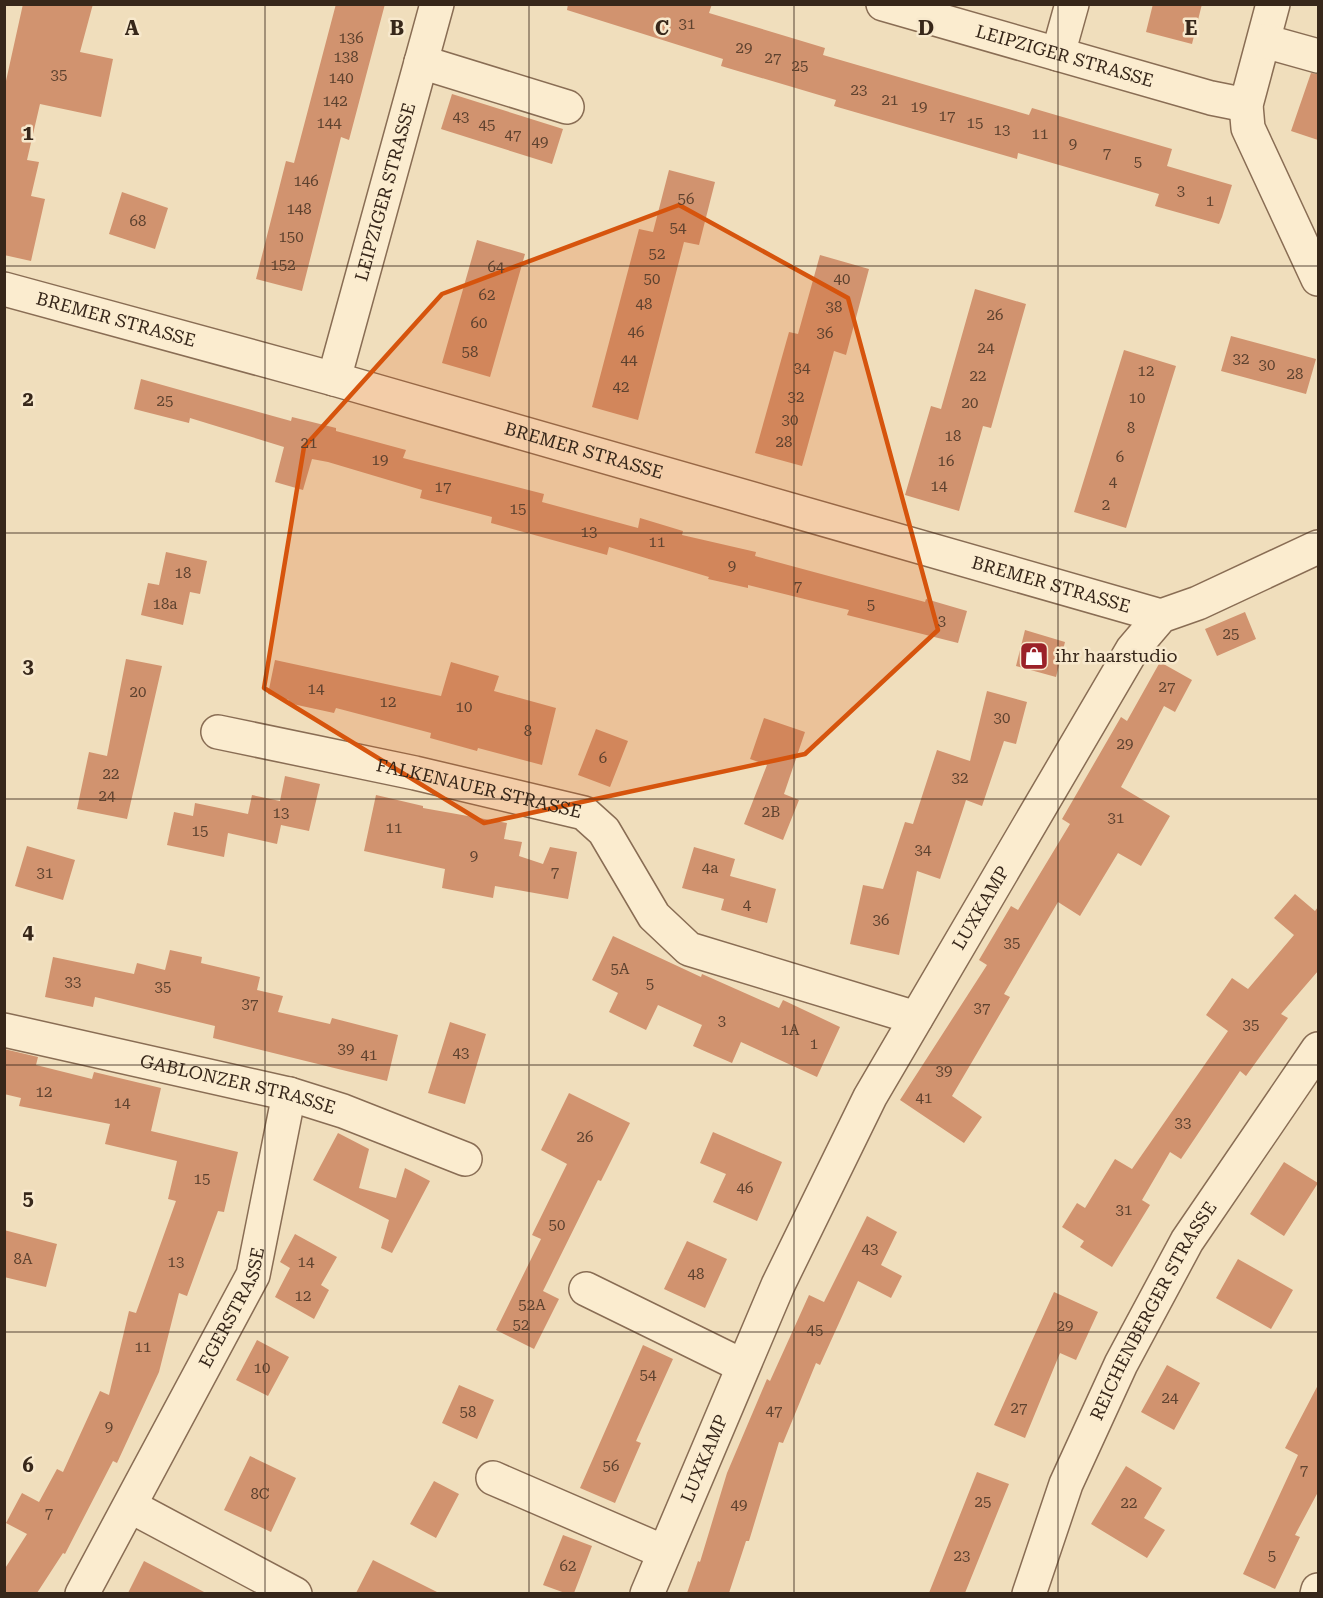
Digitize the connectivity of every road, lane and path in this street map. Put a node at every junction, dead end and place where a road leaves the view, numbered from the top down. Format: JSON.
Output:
{"nodes":[{"id":1,"x":437,"y":4,"type":"edge"},
{"id":2,"x":1072,"y":4,"type":"edge"},
{"id":3,"x":1274,"y":4,"type":"edge"},
{"id":4,"x":894,"y":6,"type":"edge"},
{"id":5,"x":1264,"y":41,"type":"junction"},
{"id":6,"x":1058,"y":54,"type":"junction"},
{"id":7,"x":1318,"y":56,"type":"edge"},
{"id":8,"x":422,"y":62,"type":"junction"},
{"id":9,"x":1246,"y":105,"type":"junction"},
{"id":10,"x":567,"y":107,"type":"dead end"},
{"id":11,"x":1318,"y":279,"type":"edge"},
{"id":12,"x":4,"y":289,"type":"edge"},
{"id":13,"x":334,"y":380,"type":"junction"},
{"id":14,"x":1318,"y":547,"type":"edge"},
{"id":15,"x":1161,"y":616,"type":"junction"},
{"id":16,"x":218,"y":732,"type":"dead end"},
{"id":17,"x":916,"y":1018,"type":"junction"},
{"id":18,"x":4,"y":1030,"type":"edge"},
{"id":19,"x":1318,"y":1049,"type":"edge"},
{"id":20,"x":289,"y":1094,"type":"junction"},
{"id":21,"x":465,"y":1159,"type":"dead end"},
{"id":22,"x":586,"y":1289,"type":"dead end"},
{"id":23,"x":743,"y":1366,"type":"junction"},
{"id":24,"x":493,"y":1478,"type":"dead end"},
{"id":25,"x":130,"y":1506,"type":"junction"},
{"id":26,"x":664,"y":1552,"type":"junction"},
{"id":27,"x":81,"y":1593,"type":"edge"},
{"id":28,"x":295,"y":1593,"type":"edge"},
{"id":29,"x":647,"y":1593,"type":"edge"},
{"id":30,"x":1029,"y":1593,"type":"edge"}],
"edges":[{"from":1,"to":8,"type":"street","name":"LEIPZIGER STRASSE"},
{"from":2,"to":6,"type":"street"},
{"from":3,"to":5,"type":"street"},
{"from":4,"to":6,"type":"street","name":"LEIPZIGER STRASSE"},
{"from":5,"to":7,"type":"street"},
{"from":5,"to":9,"type":"street"},
{"from":6,"to":9,"type":"street","name":"LEIPZIGER STRASSE"},
{"from":8,"to":10,"type":"street"},
{"from":8,"to":13,"type":"street","name":"LEIPZIGER STRASSE"},
{"from":9,"to":11,"type":"street"},
{"from":12,"to":13,"type":"street","name":"BREMER STRASSE"},
{"from":13,"to":15,"type":"street","name":"BREMER STRASSE"},
{"from":14,"to":15,"type":"street"},
{"from":15,"to":17,"type":"street","name":"LUXKAMP"},
{"from":16,"to":17,"type":"street","name":"FALKENAUER STRASSE"},
{"from":17,"to":23,"type":"street","name":"LUXKAMP"},
{"from":18,"to":20,"type":"street","name":"GABLONZER STRASSE"},
{"from":19,"to":30,"type":"street","name":"REICHENBERGER STRASSE"},
{"from":20,"to":21,"type":"street","name":"GABLONZER STRASSE"},
{"from":20,"to":25,"type":"street","name":"EGERSTRASSE"},
{"from":22,"to":23,"type":"street"},
{"from":23,"to":26,"type":"street","name":"LUXKAMP"},
{"from":24,"to":26,"type":"street"},
{"from":25,"to":27,"type":"street","name":"EGERSTRASSE"},
{"from":25,"to":28,"type":"street"},
{"from":26,"to":29,"type":"street","name":"LUXKAMP"}]}
